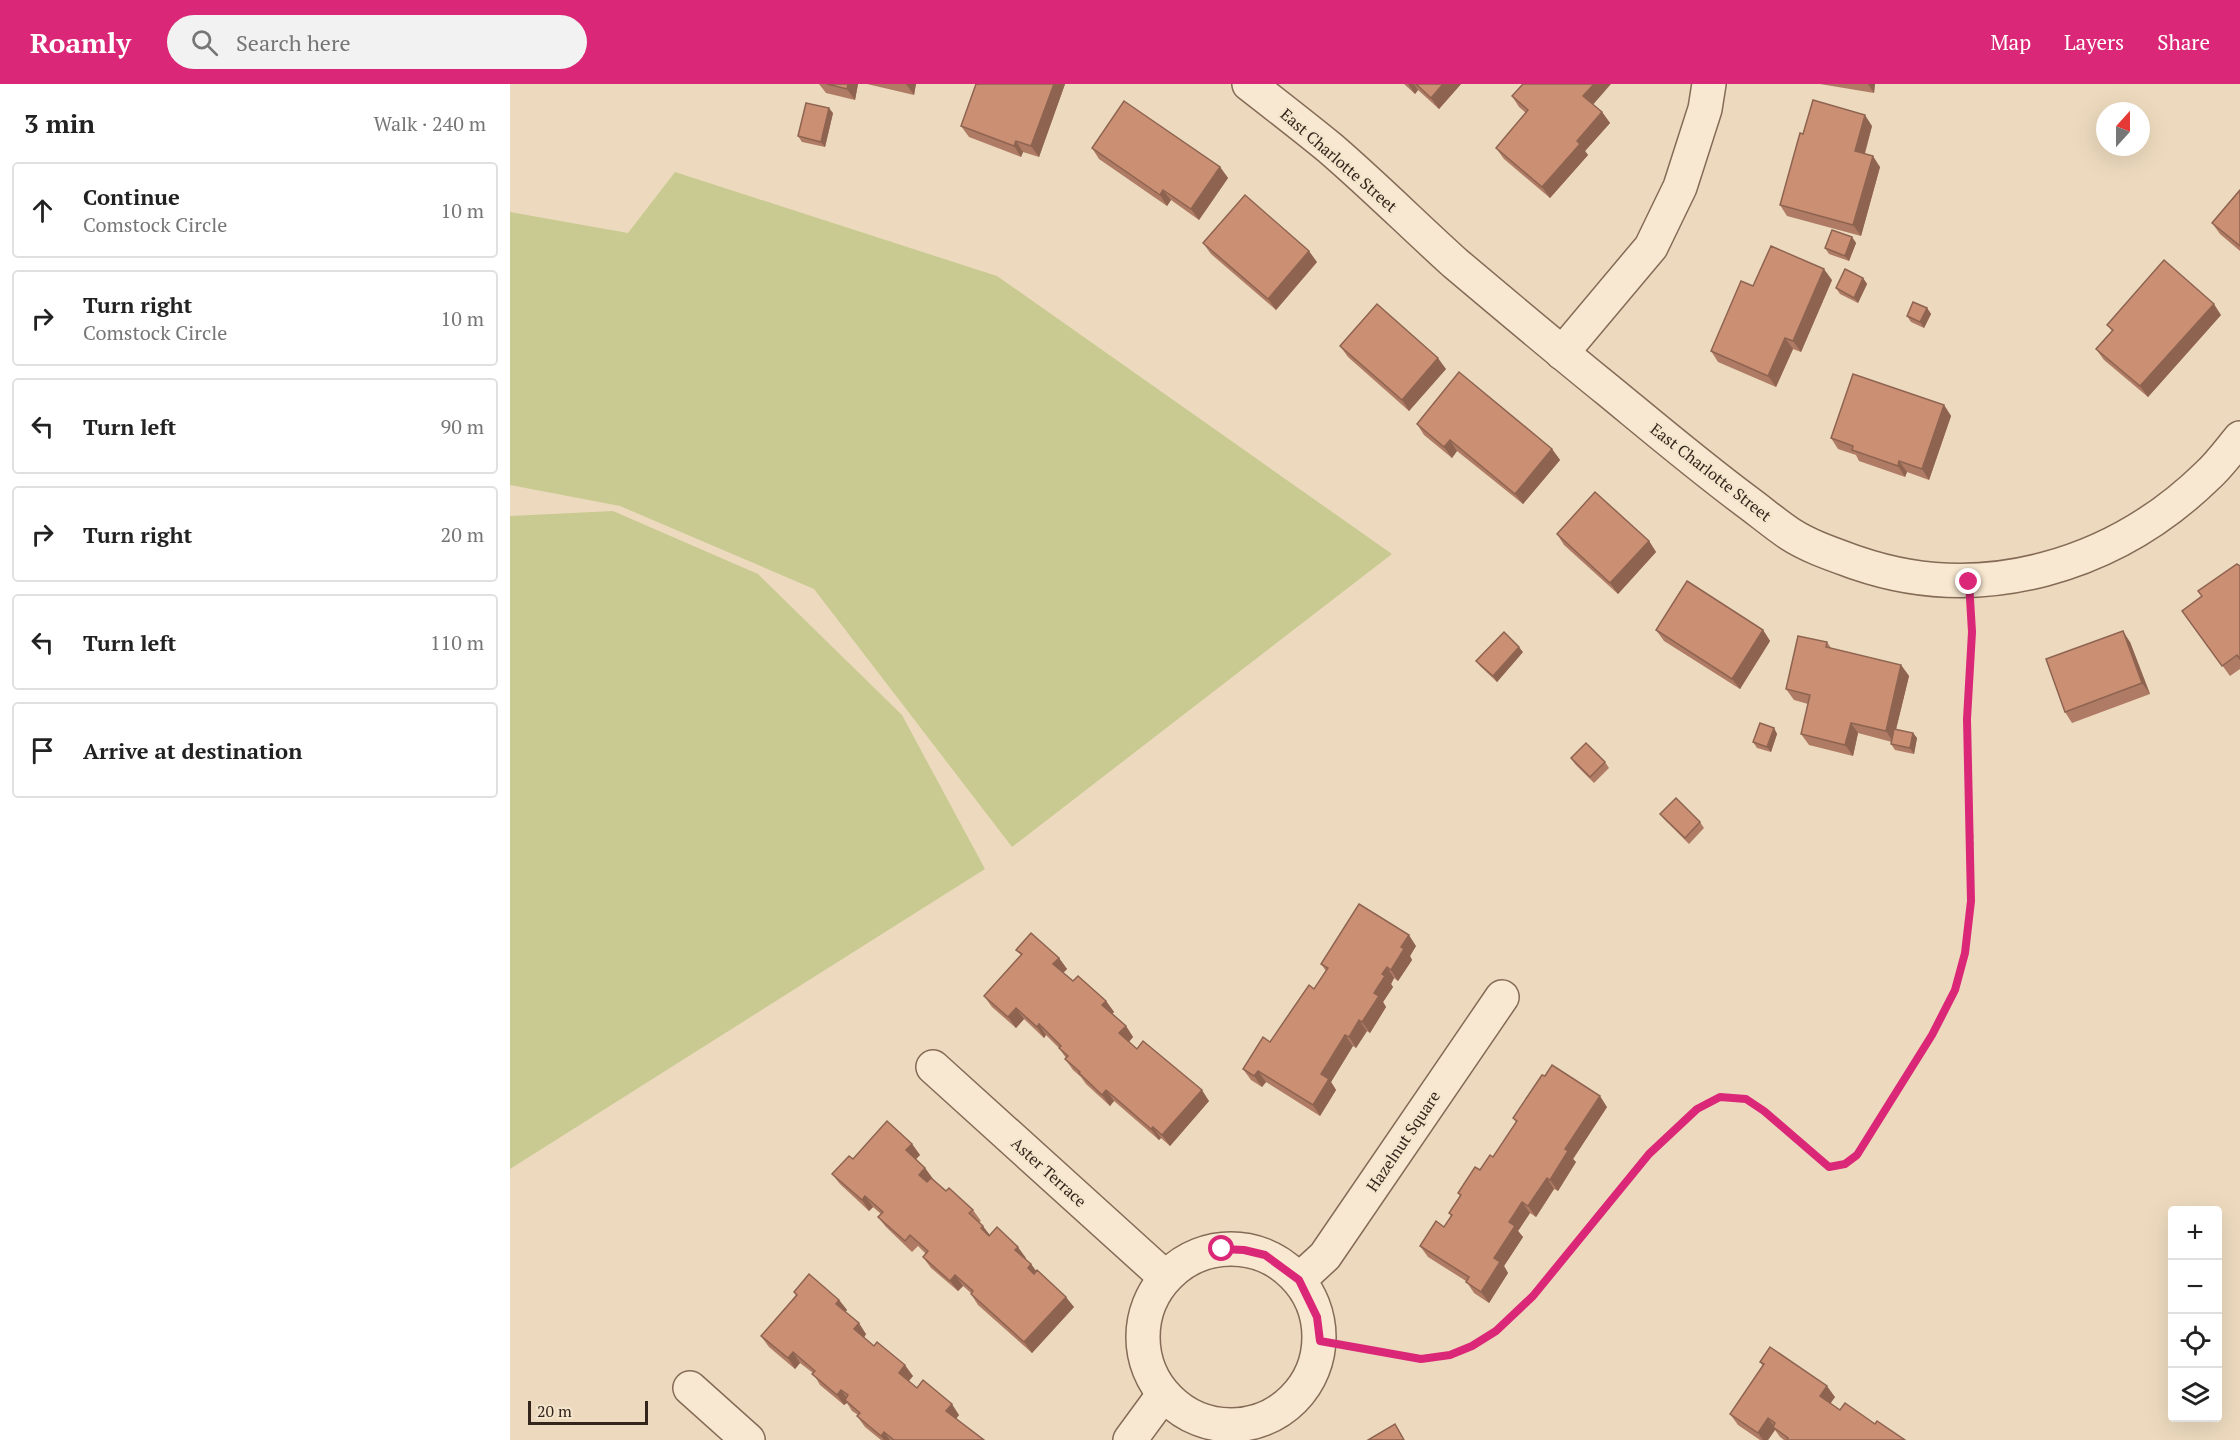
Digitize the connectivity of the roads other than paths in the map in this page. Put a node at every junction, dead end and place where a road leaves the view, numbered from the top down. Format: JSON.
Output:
{"nodes":[{"id":1,"x":1249,"y":84,"type":"edge"},
{"id":2,"x":1709,"y":84,"type":"edge"},
{"id":3,"x":1562,"y":353,"type":"junction"},
{"id":4,"x":2240,"y":438,"type":"edge"},
{"id":5,"x":1502,"y":997,"type":"dead end"},
{"id":6,"x":933,"y":1067,"type":"dead end"},
{"id":7,"x":1165,"y":1277,"type":"junction"},
{"id":8,"x":1299,"y":1280,"type":"junction"},
{"id":9,"x":690,"y":1388,"type":"dead end"},
{"id":10,"x":1164,"y":1395,"type":"junction"},
{"id":11,"x":748,"y":1440,"type":"edge"},
{"id":12,"x":1130,"y":1440,"type":"edge"}],
"edges":[{"from":1,"to":3,"type":"street","name":"East Charlotte Street"},
{"from":2,"to":3,"type":"street"},
{"from":3,"to":4,"type":"street","name":"East Charlotte Street"},
{"from":5,"to":8,"type":"street","name":"Hazelnut Square"},
{"from":6,"to":7,"type":"street","name":"Aster Terrace"},
{"from":7,"to":8,"type":"street"},
{"from":7,"to":10,"type":"street"},
{"from":8,"to":10,"type":"street"},
{"from":9,"to":11,"type":"street"},
{"from":10,"to":12,"type":"street"}]}
